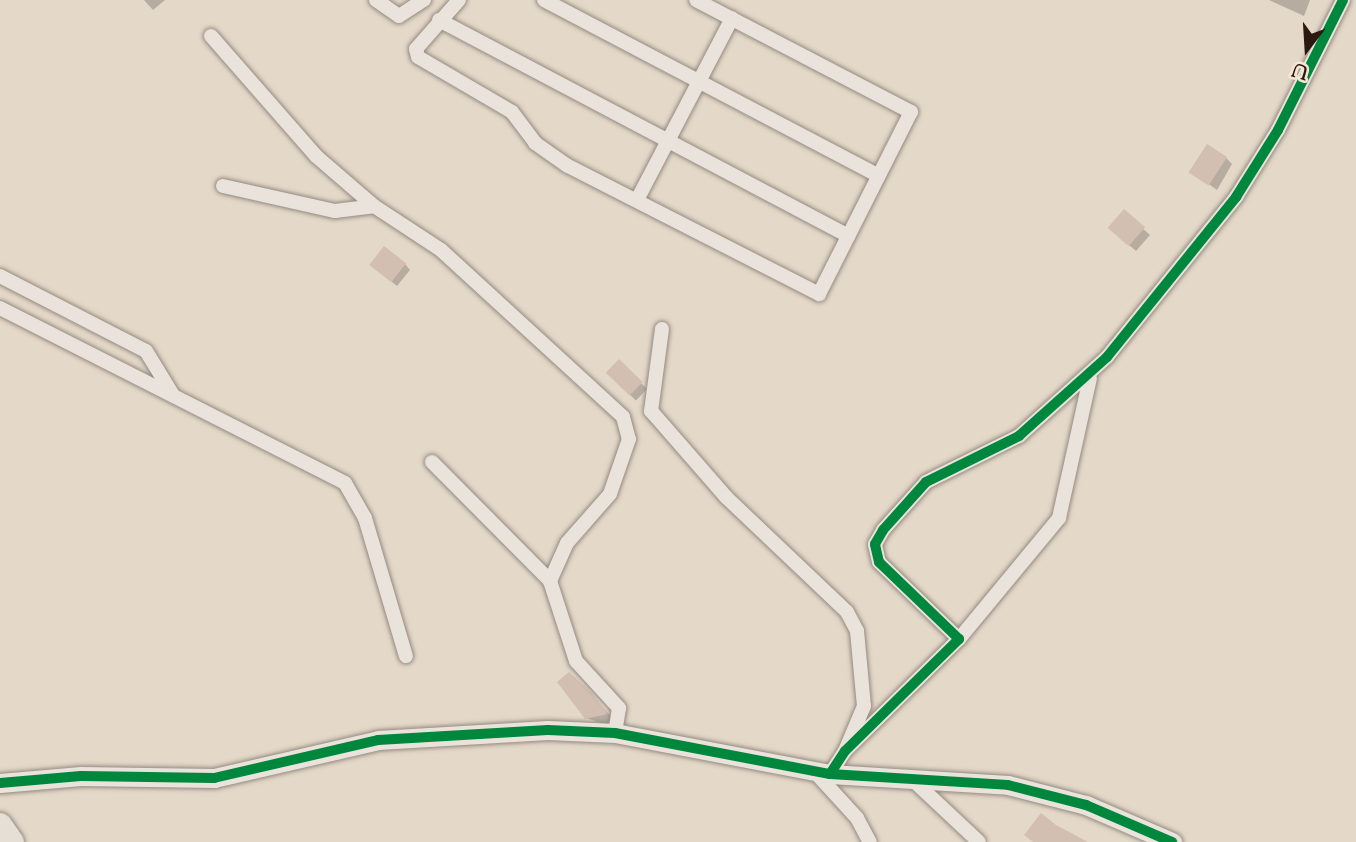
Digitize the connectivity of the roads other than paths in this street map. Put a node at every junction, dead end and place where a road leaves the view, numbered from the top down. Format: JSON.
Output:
{"nodes":[{"id":1,"x":376,"y":0,"type":"edge"},
{"id":2,"x":459,"y":0,"type":"edge"},
{"id":3,"x":544,"y":0,"type":"edge"},
{"id":4,"x":696,"y":0,"type":"edge"},
{"id":5,"x":1343,"y":0,"type":"edge"},
{"id":6,"x":424,"y":1,"type":"edge"},
{"id":7,"x":732,"y":18,"type":"junction"},
{"id":8,"x":439,"y":20,"type":"junction"},
{"id":9,"x":211,"y":36,"type":"dead end"},
{"id":10,"x":699,"y":81,"type":"junction"},
{"id":11,"x":668,"y":141,"type":"junction"},
{"id":12,"x":879,"y":176,"type":"junction"},
{"id":13,"x":223,"y":186,"type":"dead end"},
{"id":14,"x":637,"y":200,"type":"junction"},
{"id":15,"x":374,"y":206,"type":"junction"},
{"id":16,"x":849,"y":236,"type":"junction"},
{"id":17,"x":0,"y":276,"type":"edge"},
{"id":18,"x":0,"y":308,"type":"edge"},
{"id":19,"x":662,"y":329,"type":"dead end"},
{"id":20,"x":1090,"y":377,"type":"junction"},
{"id":21,"x":173,"y":395,"type":"junction"},
{"id":22,"x":432,"y":462,"type":"dead end"},
{"id":23,"x":550,"y":581,"type":"junction"},
{"id":24,"x":959,"y":639,"type":"junction"},
{"id":25,"x":406,"y":656,"type":"dead end"},
{"id":26,"x":615,"y":733,"type":"junction"},
{"id":27,"x":845,"y":751,"type":"junction"},
{"id":28,"x":822,"y":773,"type":"junction"},
{"id":29,"x":0,"y":783,"type":"edge"},
{"id":30,"x":916,"y":783,"type":"junction"},
{"id":31,"x":0,"y":825,"type":"edge"},
{"id":32,"x":12,"y":842,"type":"edge"},
{"id":33,"x":870,"y":842,"type":"edge"},
{"id":34,"x":979,"y":842,"type":"edge"},
{"id":35,"x":1172,"y":842,"type":"edge"}],
"edges":[{"from":1,"to":6,"type":"street"},
{"from":2,"to":8,"type":"street"},
{"from":3,"to":10,"type":"street"},
{"from":4,"to":7,"type":"street"},
{"from":5,"to":20,"type":"street"},
{"from":7,"to":10,"type":"street"},
{"from":7,"to":12,"type":"street"},
{"from":8,"to":11,"type":"street"},
{"from":8,"to":14,"type":"street"},
{"from":9,"to":15,"type":"street"},
{"from":10,"to":11,"type":"street"},
{"from":10,"to":12,"type":"street"},
{"from":11,"to":14,"type":"street"},
{"from":11,"to":16,"type":"street"},
{"from":12,"to":16,"type":"street"},
{"from":13,"to":15,"type":"street"},
{"from":14,"to":16,"type":"street"},
{"from":15,"to":23,"type":"street"},
{"from":17,"to":21,"type":"street"},
{"from":18,"to":21,"type":"street"},
{"from":19,"to":27,"type":"street"},
{"from":20,"to":24,"type":"street"},
{"from":20,"to":24,"type":"street"},
{"from":21,"to":25,"type":"street"},
{"from":22,"to":23,"type":"street"},
{"from":23,"to":26,"type":"street"},
{"from":24,"to":27,"type":"street"},
{"from":26,"to":28,"type":"street"},
{"from":26,"to":29,"type":"street"},
{"from":27,"to":28,"type":"street"},
{"from":28,"to":30,"type":"street"},
{"from":28,"to":33,"type":"street"},
{"from":30,"to":34,"type":"street"},
{"from":30,"to":35,"type":"street"},
{"from":31,"to":32,"type":"highway"}]}
